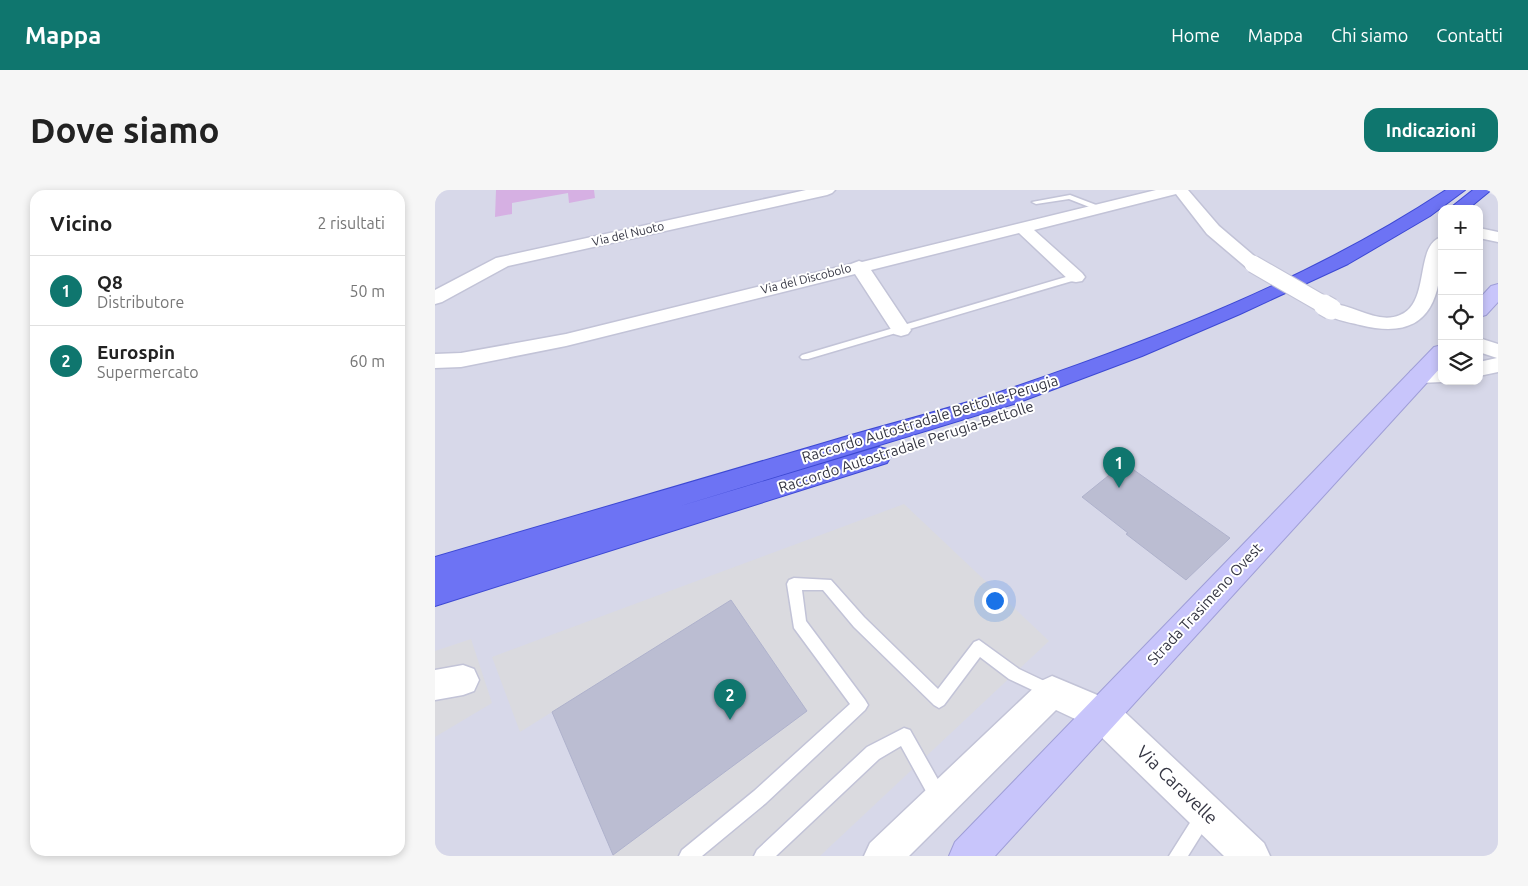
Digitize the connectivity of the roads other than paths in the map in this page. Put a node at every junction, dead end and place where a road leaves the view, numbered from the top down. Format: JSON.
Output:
{"nodes":[{"id":1,"x":827,"y":190,"type":"edge"},
{"id":2,"x":1175,"y":190,"type":"edge"},
{"id":3,"x":1180,"y":190,"type":"edge"},
{"id":4,"x":1457,"y":190,"type":"edge"},
{"id":5,"x":1483,"y":190,"type":"edge"},
{"id":6,"x":1036,"y":202,"type":"dead end"},
{"id":7,"x":1462,"y":205,"type":"edge"},
{"id":8,"x":1100,"y":208,"type":"junction"},
{"id":9,"x":1438,"y":222,"type":"edge"},
{"id":10,"x":1022,"y":227,"type":"junction"},
{"id":11,"x":1498,"y":231,"type":"edge"},
{"id":12,"x":1483,"y":232,"type":"edge"},
{"id":13,"x":1483,"y":233,"type":"edge"},
{"id":14,"x":1498,"y":237,"type":"edge"},
{"id":15,"x":1438,"y":247,"type":"edge"},
{"id":16,"x":859,"y":266,"type":"junction"},
{"id":17,"x":1076,"y":277,"type":"joint"},
{"id":18,"x":1498,"y":290,"type":"edge"},
{"id":19,"x":435,"y":298,"type":"edge"},
{"id":20,"x":1483,"y":307,"type":"edge"},
{"id":21,"x":901,"y":330,"type":"junction"},
{"id":22,"x":1483,"y":331,"type":"edge"},
{"id":23,"x":1498,"y":337,"type":"edge"},
{"id":24,"x":1483,"y":346,"type":"edge"},
{"id":25,"x":1498,"y":352,"type":"edge"},
{"id":26,"x":805,"y":357,"type":"dead end"},
{"id":27,"x":435,"y":361,"type":"edge"},
{"id":28,"x":1438,"y":361,"type":"edge"},
{"id":29,"x":1498,"y":365,"type":"edge"},
{"id":30,"x":1483,"y":368,"type":"edge"},
{"id":31,"x":1431,"y":376,"type":"edge"},
{"id":32,"x":435,"y":569,"type":"edge"},
{"id":33,"x":435,"y":593,"type":"edge"},
{"id":34,"x":1052,"y":692,"type":"junction"},
{"id":35,"x":1102,"y":714,"type":"junction"},
{"id":36,"x":941,"y":800,"type":"junction"},
{"id":37,"x":1207,"y":813,"type":"junction"},
{"id":38,"x":688,"y":856,"type":"edge"},
{"id":39,"x":763,"y":856,"type":"edge"},
{"id":40,"x":883,"y":856,"type":"edge"},
{"id":41,"x":969,"y":856,"type":"edge"},
{"id":42,"x":1178,"y":856,"type":"edge"},
{"id":43,"x":1251,"y":856,"type":"edge"}],
"edges":[{"from":1,"to":19,"type":"street","name":"Via del Nuoto"},
{"from":2,"to":8,"type":"street","name":"Via del Discobolo"},
{"from":3,"to":15,"type":"street","bridge":true},
{"from":4,"to":32,"type":"highway","name":"Raccordo Autostradale Bettolle-Perugia"},
{"from":5,"to":7,"type":"highway"},
{"from":6,"to":8,"type":"lane"},
{"from":8,"to":10,"type":"street","name":"Via del Discobolo"},
{"from":9,"to":33,"type":"highway","name":"Raccordo Autostradale Perugia-Bettolle"},
{"from":10,"to":16,"type":"street","name":"Via del Discobolo"},
{"from":10,"to":17,"type":"street"},
{"from":11,"to":12,"type":"street"},
{"from":13,"to":14,"type":"street"},
{"from":16,"to":21,"type":"street"},
{"from":16,"to":27,"type":"street","name":"Via del Discobolo"},
{"from":17,"to":21,"type":"lane"},
{"from":18,"to":20,"type":"main road"},
{"from":21,"to":26,"type":"lane"},
{"from":22,"to":23,"type":"street"},
{"from":24,"to":25,"type":"street"},
{"from":28,"to":31,"type":"main road","name":"Strada Trasimeno Ovest"},
{"from":29,"to":30,"type":"street"},
{"from":31,"to":35,"type":"main road","name":"Strada Trasimeno Ovest"},
{"from":34,"to":35,"type":"street","name":"Via Caravelle"},
{"from":34,"to":36,"type":"street"},
{"from":34,"to":38,"type":"lane"},
{"from":35,"to":37,"type":"street","name":"Via Caravelle"},
{"from":35,"to":41,"type":"main road","name":"Strada Trasimeno Ovest"},
{"from":36,"to":39,"type":"lane"},
{"from":36,"to":40,"type":"street"},
{"from":37,"to":42,"type":"lane"},
{"from":37,"to":43,"type":"street","name":"Via Caravelle"}]}
